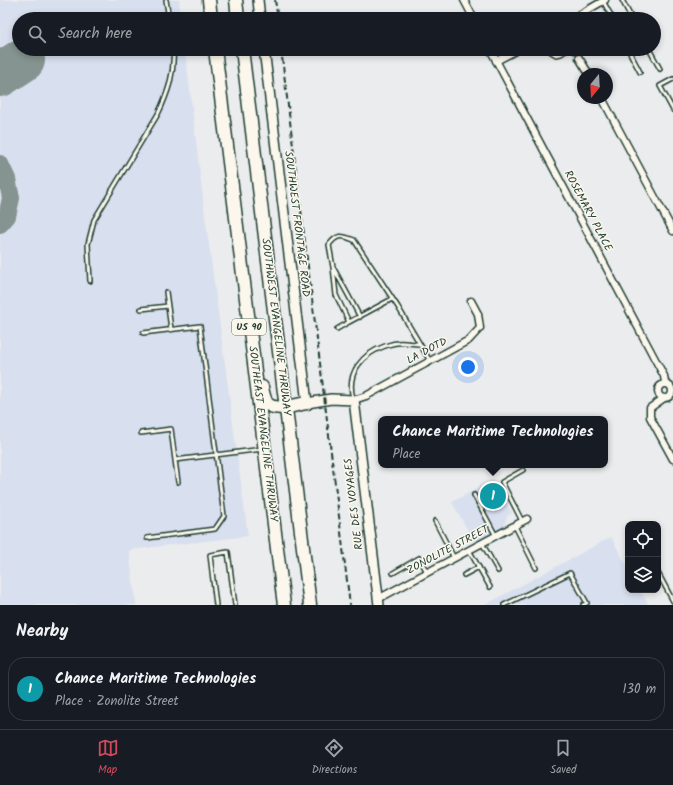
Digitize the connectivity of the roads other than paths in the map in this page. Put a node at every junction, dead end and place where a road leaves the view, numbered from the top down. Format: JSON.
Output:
{"nodes":[{"id":1,"x":166,"y":0,"type":"edge"},
{"id":2,"x":209,"y":0,"type":"edge"},
{"id":3,"x":236,"y":0,"type":"edge"},
{"id":4,"x":258,"y":0,"type":"edge"},
{"id":5,"x":464,"y":0,"type":"edge"},
{"id":6,"x":622,"y":0,"type":"edge"},
{"id":7,"x":604,"y":1,"type":"edge"},
{"id":8,"x":168,"y":12,"type":"edge"},
{"id":9,"x":211,"y":12,"type":"edge"},
{"id":10,"x":237,"y":12,"type":"edge"},
{"id":11,"x":259,"y":12,"type":"edge"},
{"id":12,"x":470,"y":12,"type":"edge"},
{"id":13,"x":584,"y":12,"type":"edge"},
{"id":14,"x":610,"y":12,"type":"edge"},
{"id":15,"x":628,"y":12,"type":"edge"},
{"id":16,"x":174,"y":56,"type":"edge"},
{"id":17,"x":216,"y":56,"type":"edge"},
{"id":18,"x":243,"y":56,"type":"edge"},
{"id":19,"x":265,"y":56,"type":"edge"},
{"id":20,"x":494,"y":56,"type":"edge"},
{"id":21,"x":505,"y":56,"type":"edge"},
{"id":22,"x":632,"y":56,"type":"edge"},
{"id":23,"x":653,"y":56,"type":"edge"},
{"id":24,"x":579,"y":58,"type":"dead end"},
{"id":25,"x":496,"y":61,"type":"junction"},
{"id":26,"x":585,"y":68,"type":"edge"},
{"id":27,"x":660,"y":69,"type":"dead end"},
{"id":28,"x":640,"y":72,"type":"dead end"},
{"id":29,"x":673,"y":79,"type":"edge"},
{"id":30,"x":605,"y":104,"type":"edge"},
{"id":31,"x":673,"y":110,"type":"edge"},
{"id":32,"x":673,"y":231,"type":"edge"},
{"id":33,"x":333,"y":267,"type":"junction"},
{"id":34,"x":90,"y":281,"type":"dead end"},
{"id":35,"x":166,"y":292,"type":"dead end"},
{"id":36,"x":392,"y":299,"type":"junction"},
{"id":37,"x":471,"y":301,"type":"dead end"},
{"id":38,"x":168,"y":306,"type":"junction"},
{"id":39,"x":141,"y":309,"type":"dead end"},
{"id":40,"x":360,"y":317,"type":"junction"},
{"id":41,"x":349,"y":322,"type":"junction"},
{"id":42,"x":171,"y":329,"type":"junction"},
{"id":43,"x":337,"y":329,"type":"dead end"},
{"id":44,"x":143,"y":333,"type":"dead end"},
{"id":45,"x":419,"y":344,"type":"junction"},
{"id":46,"x":430,"y":361,"type":"junction"},
{"id":47,"x":255,"y":374,"type":"junction"},
{"id":48,"x":282,"y":378,"type":"junction"},
{"id":49,"x":665,"y":383,"type":"junction"},
{"id":50,"x":664,"y":398,"type":"junction"},
{"id":51,"x":354,"y":400,"type":"junction"},
{"id":52,"x":307,"y":403,"type":"junction"},
{"id":53,"x":286,"y":406,"type":"junction"},
{"id":54,"x":141,"y":433,"type":"dead end"},
{"id":55,"x":264,"y":448,"type":"junction"},
{"id":56,"x":216,"y":455,"type":"junction"},
{"id":57,"x":673,"y":458,"type":"edge"},
{"id":58,"x":175,"y":460,"type":"junction"},
{"id":59,"x":523,"y":470,"type":"dead end"},
{"id":60,"x":178,"y":482,"type":"dead end"},
{"id":61,"x":474,"y":494,"type":"dead end"},
{"id":62,"x":524,"y":520,"type":"joint"},
{"id":63,"x":435,"y":521,"type":"dead end"},
{"id":64,"x":515,"y":526,"type":"junction"},
{"id":65,"x":496,"y":536,"type":"junction"},
{"id":66,"x":147,"y":538,"type":"dead end"},
{"id":67,"x":482,"y":543,"type":"junction"},
{"id":68,"x":469,"y":550,"type":"junction"},
{"id":69,"x":454,"y":558,"type":"junction"},
{"id":70,"x":479,"y":567,"type":"junction"},
{"id":71,"x":536,"y":568,"type":"dead end"},
{"id":72,"x":498,"y":571,"type":"dead end"},
{"id":73,"x":427,"y":572,"type":"junction"},
{"id":74,"x":393,"y":573,"type":"dead end"},
{"id":75,"x":464,"y":575,"type":"dead end"},
{"id":76,"x":661,"y":579,"type":"edge"},
{"id":77,"x":490,"y":587,"type":"dead end"},
{"id":78,"x":673,"y":601,"type":"edge"},
{"id":79,"x":378,"y":602,"type":"edge"},
{"id":80,"x":216,"y":605,"type":"edge"},
{"id":81,"x":235,"y":605,"type":"edge"},
{"id":82,"x":284,"y":605,"type":"edge"},
{"id":83,"x":310,"y":605,"type":"edge"},
{"id":84,"x":504,"y":605,"type":"edge"},
{"id":85,"x":583,"y":605,"type":"edge"}],
"edges":[{"from":1,"to":8,"type":"lane"},
{"from":2,"to":9,"type":"highway"},
{"from":3,"to":10,"type":"highway"},
{"from":4,"to":11,"type":"main road"},
{"from":5,"to":12,"type":"street"},
{"from":6,"to":15,"type":"lane"},
{"from":7,"to":13,"type":"street"},
{"from":7,"to":14,"type":"lane"},
{"from":16,"to":34,"type":"lane"},
{"from":17,"to":47,"type":"highway","name":"SOUTHEAST EVANGELINE THRUWAY","number":"US 90"},
{"from":18,"to":48,"type":"highway","name":"SOUTHWEST EVANGELINE THRUWAY","number":"US 90"},
{"from":19,"to":52,"type":"main road","name":"SOUTHWEST FRONTAGE ROAD"},
{"from":20,"to":25,"type":"street","name":"ROSEMARY PLACE"},
{"from":21,"to":25,"type":"street"},
{"from":22,"to":28,"type":"lane"},
{"from":23,"to":27,"type":"lane"},
{"from":24,"to":26,"type":"street"},
{"from":25,"to":49,"type":"street","name":"ROSEMARY PLACE"},
{"from":29,"to":31,"type":"lane"},
{"from":30,"to":32,"type":"street"},
{"from":33,"to":36,"type":"lane"},
{"from":33,"to":40,"type":"lane"},
{"from":33,"to":41,"type":"lane"},
{"from":35,"to":38,"type":"lane"},
{"from":36,"to":40,"type":"lane"},
{"from":36,"to":45,"type":"lane"},
{"from":37,"to":46,"type":"street","name":"LA DOTD"},
{"from":38,"to":39,"type":"lane"},
{"from":38,"to":42,"type":"lane"},
{"from":40,"to":41,"type":"lane"},
{"from":41,"to":43,"type":"lane"},
{"from":42,"to":44,"type":"lane"},
{"from":42,"to":56,"type":"lane"},
{"from":45,"to":46,"type":"lane"},
{"from":45,"to":51,"type":"lane"},
{"from":46,"to":51,"type":"street","name":"LA DOTD"},
{"from":47,"to":53,"type":"highway"},
{"from":47,"to":55,"type":"highway","name":"SOUTHEAST EVANGELINE THRUWAY","number":"US 90"},
{"from":48,"to":52,"type":"highway"},
{"from":48,"to":53,"type":"highway","name":"SOUTHWEST EVANGELINE THRUWAY","number":"US 90"},
{"from":49,"to":50,"type":"street"},
{"from":49,"to":50,"type":"street","name":"ROSEMARY PLACE"},
{"from":50,"to":57,"type":"street","name":"ROSEMARY PLACE"},
{"from":51,"to":52,"type":"main road"},
{"from":51,"to":79,"type":"main road","name":"RUE DES VOYAGES"},
{"from":52,"to":53,"type":"highway"},
{"from":53,"to":83,"type":"highway","name":"SOUTHWEST EVANGELINE THRUWAY","number":"US 90"},
{"from":54,"to":58,"type":"lane"},
{"from":55,"to":56,"type":"lane"},
{"from":55,"to":82,"type":"highway","name":"SOUTHEAST EVANGELINE THRUWAY","number":"US 90"},
{"from":56,"to":58,"type":"lane"},
{"from":56,"to":66,"type":"lane"},
{"from":58,"to":60,"type":"lane"},
{"from":59,"to":62,"type":"lane"},
{"from":61,"to":65,"type":"lane"},
{"from":62,"to":64,"type":"street","name":"ZONOLITE STREET"},
{"from":63,"to":69,"type":"lane"},
{"from":64,"to":65,"type":"street","name":"ZONOLITE STREET"},
{"from":64,"to":71,"type":"lane"},
{"from":65,"to":67,"type":"street","name":"ZONOLITE STREET"},
{"from":67,"to":68,"type":"street","name":"ZONOLITE STREET"},
{"from":67,"to":72,"type":"lane"},
{"from":68,"to":69,"type":"street","name":"ZONOLITE STREET"},
{"from":68,"to":70,"type":"lane"},
{"from":69,"to":73,"type":"street","name":"ZONOLITE STREET"},
{"from":70,"to":75,"type":"lane"},
{"from":70,"to":77,"type":"lane"},
{"from":73,"to":74,"type":"lane"},
{"from":73,"to":79,"type":"street","name":"ZONOLITE STREET"},
{"from":76,"to":78,"type":"lane"},
{"from":80,"to":81,"type":"lane"},
{"from":84,"to":85,"type":"lane"}]}
